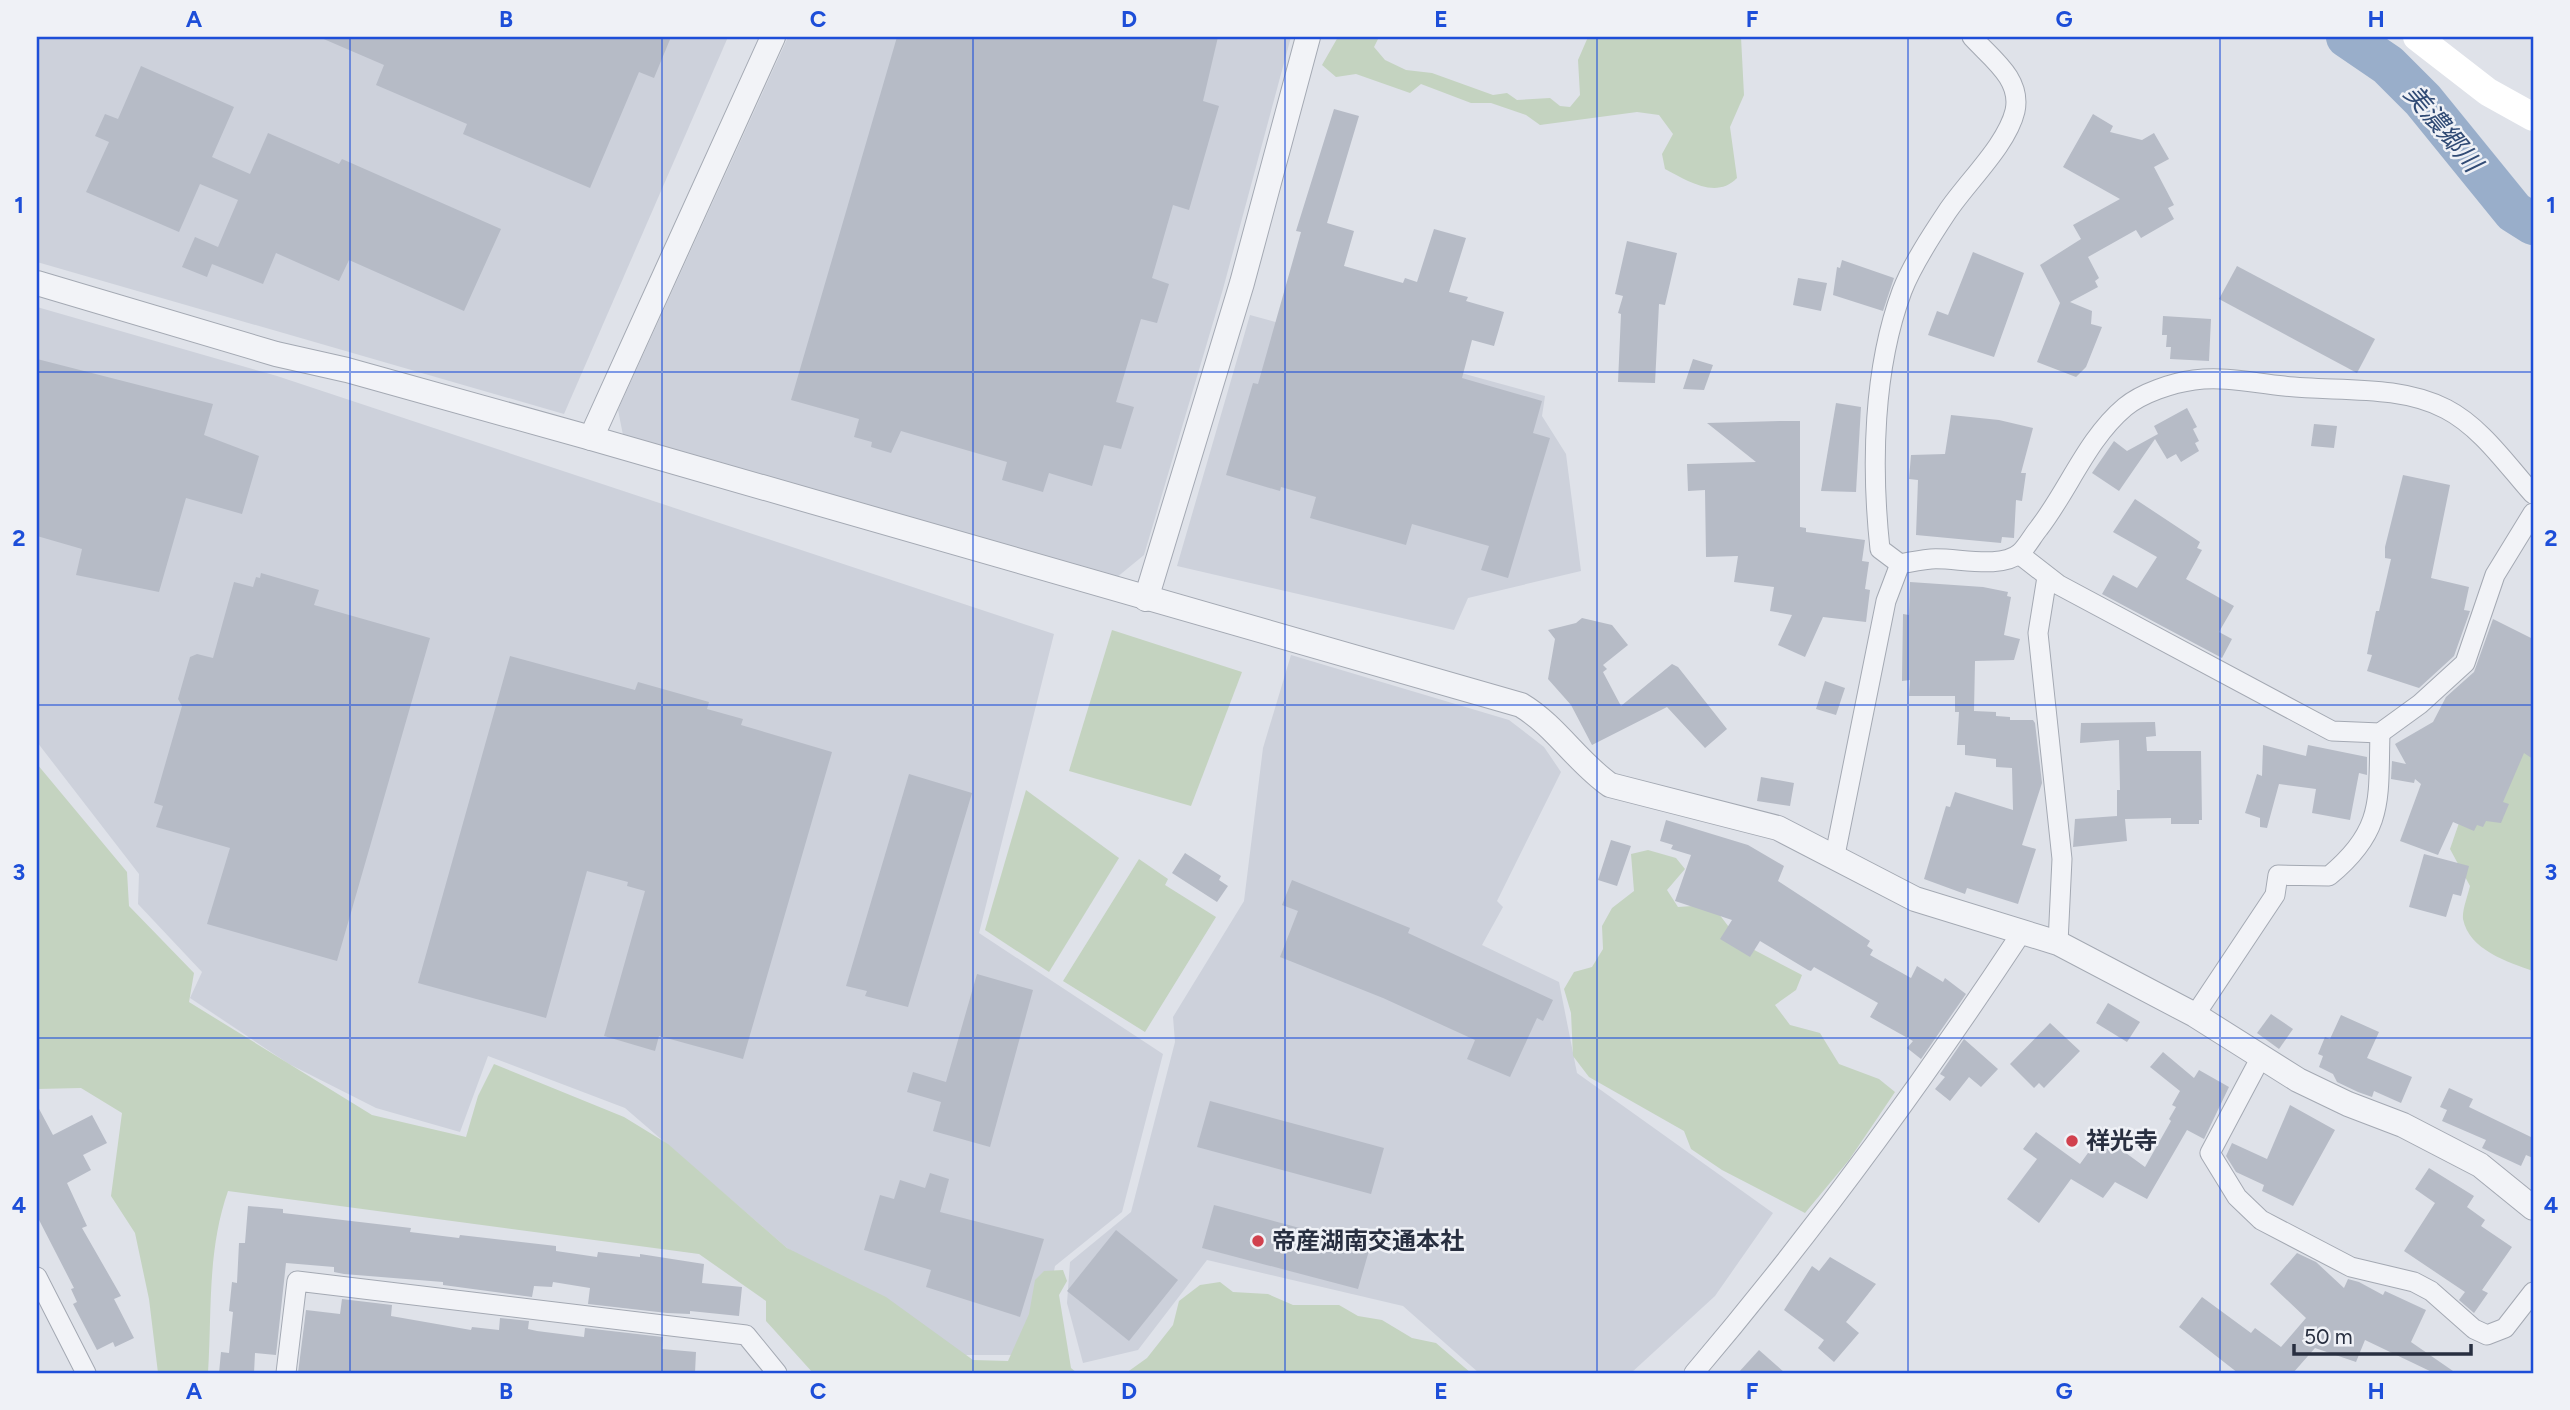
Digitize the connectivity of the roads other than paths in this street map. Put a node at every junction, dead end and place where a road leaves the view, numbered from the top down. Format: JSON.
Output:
{"nodes":[{"id":1,"x":773,"y":37,"type":"edge"},
{"id":2,"x":1308,"y":37,"type":"edge"},
{"id":3,"x":1972,"y":37,"type":"edge"},
{"id":4,"x":2417,"y":37,"type":"edge"},
{"id":5,"x":2533,"y":117,"type":"edge"},
{"id":6,"x":37,"y":283,"type":"edge"},
{"id":7,"x":591,"y":439,"type":"junction"},
{"id":8,"x":2533,"y":494,"type":"edge"},
{"id":9,"x":2533,"y":513,"type":"edge"},
{"id":10,"x":2019,"y":554,"type":"junction"},
{"id":11,"x":1899,"y":564,"type":"junction"},
{"id":12,"x":2047,"y":577,"type":"junction"},
{"id":13,"x":1146,"y":599,"type":"junction"},
{"id":14,"x":2380,"y":733,"type":"junction"},
{"id":15,"x":1835,"y":855,"type":"junction"},
{"id":16,"x":2022,"y":932,"type":"junction"},
{"id":17,"x":2058,"y":943,"type":"junction"},
{"id":18,"x":2195,"y":1015,"type":"junction"},
{"id":19,"x":2261,"y":1057,"type":"junction"},
{"id":20,"x":2533,"y":1208,"type":"edge"},
{"id":21,"x":37,"y":1277,"type":"edge"},
{"id":22,"x":2533,"y":1292,"type":"edge"},
{"id":23,"x":86,"y":1373,"type":"edge"},
{"id":24,"x":286,"y":1373,"type":"edge"},
{"id":25,"x":776,"y":1373,"type":"edge"},
{"id":26,"x":1694,"y":1373,"type":"edge"}],
"edges":[{"from":1,"to":7,"type":"street"},
{"from":2,"to":13,"type":"street"},
{"from":3,"to":11,"type":"street"},
{"from":4,"to":5,"type":"main road"},
{"from":6,"to":7,"type":"street"},
{"from":7,"to":13,"type":"street"},
{"from":8,"to":10,"type":"street"},
{"from":9,"to":14,"type":"street"},
{"from":10,"to":11,"type":"street"},
{"from":10,"to":12,"type":"street"},
{"from":11,"to":15,"type":"street"},
{"from":12,"to":14,"type":"street"},
{"from":12,"to":17,"type":"street"},
{"from":13,"to":15,"type":"street"},
{"from":14,"to":18,"type":"street"},
{"from":15,"to":16,"type":"street"},
{"from":16,"to":17,"type":"street"},
{"from":16,"to":26,"type":"street"},
{"from":17,"to":18,"type":"street"},
{"from":18,"to":19,"type":"street"},
{"from":19,"to":20,"type":"street"},
{"from":19,"to":22,"type":"street"},
{"from":21,"to":23,"type":"street"},
{"from":24,"to":25,"type":"street"}]}
